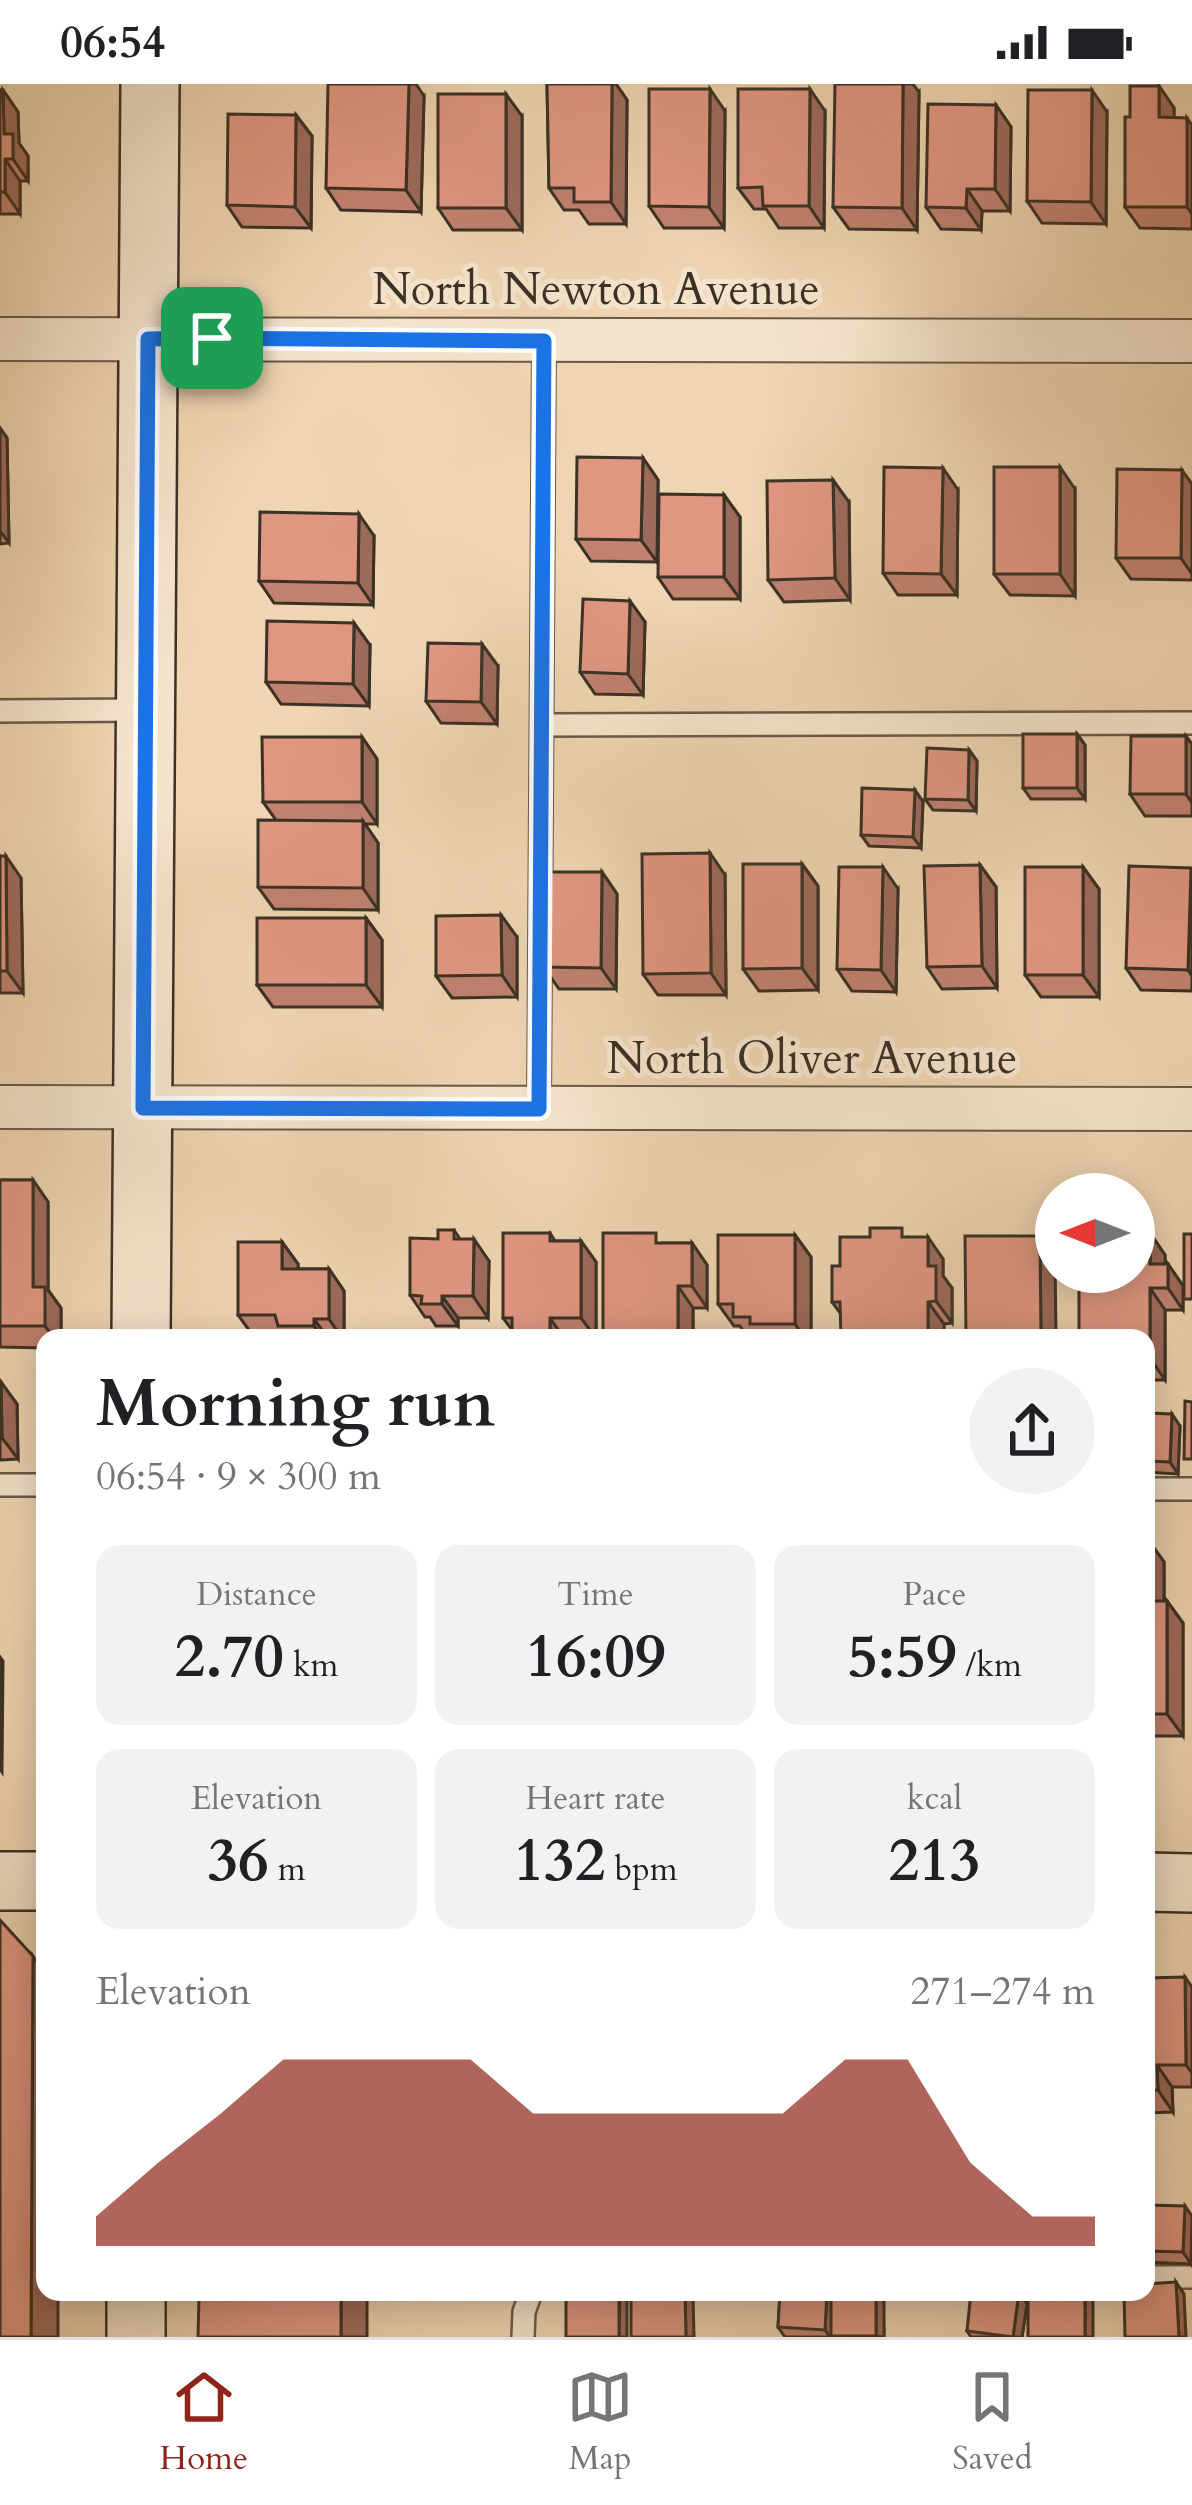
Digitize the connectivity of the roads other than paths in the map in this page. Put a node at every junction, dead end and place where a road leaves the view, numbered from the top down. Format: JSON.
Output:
{"nodes":[{"id":1,"x":149,"y":84,"type":"edge"},
{"id":2,"x":0,"y":339,"type":"edge"},
{"id":3,"x":148,"y":339,"type":"junction"},
{"id":4,"x":544,"y":341,"type":"junction"},
{"id":5,"x":1192,"y":341,"type":"edge"},
{"id":6,"x":146,"y":710,"type":"junction"},
{"id":7,"x":0,"y":711,"type":"edge"},
{"id":8,"x":1192,"y":723,"type":"edge"},
{"id":9,"x":542,"y":725,"type":"junction"},
{"id":10,"x":0,"y":1107,"type":"edge"},
{"id":11,"x":143,"y":1108,"type":"junction"},
{"id":12,"x":539,"y":1109,"type":"junction"},
{"id":13,"x":1192,"y":1109,"type":"edge"},
{"id":14,"x":141,"y":1329,"type":"edge"},
{"id":15,"x":0,"y":1485,"type":"edge"},
{"id":16,"x":36,"y":1485,"type":"edge"},
{"id":17,"x":1155,"y":1489,"type":"edge"},
{"id":18,"x":1192,"y":1489,"type":"edge"},
{"id":19,"x":0,"y":1881,"type":"edge"},
{"id":20,"x":36,"y":1881,"type":"edge"},
{"id":21,"x":1155,"y":1882,"type":"edge"},
{"id":22,"x":1192,"y":1882,"type":"edge"},
{"id":23,"x":1155,"y":2277,"type":"edge"},
{"id":24,"x":1192,"y":2277,"type":"edge"},
{"id":25,"x":136,"y":2301,"type":"edge"},
{"id":26,"x":528,"y":2301,"type":"edge"},
{"id":27,"x":136,"y":2337,"type":"edge"},
{"id":28,"x":523,"y":2337,"type":"edge"}],
"edges":[{"from":1,"to":3,"type":"street"},
{"from":2,"to":3,"type":"street","name":"North Newton Avenue"},
{"from":3,"to":4,"type":"street","name":"North Newton Avenue"},
{"from":3,"to":6,"type":"street"},
{"from":4,"to":5,"type":"street","name":"North Newton Avenue"},
{"from":4,"to":9,"type":"lane"},
{"from":6,"to":7,"type":"lane"},
{"from":6,"to":11,"type":"street"},
{"from":8,"to":9,"type":"lane"},
{"from":9,"to":12,"type":"lane"},
{"from":10,"to":11,"type":"street","name":"North Oliver Avenue"},
{"from":11,"to":12,"type":"street","name":"North Oliver Avenue"},
{"from":11,"to":14,"type":"street"},
{"from":12,"to":13,"type":"street","name":"North Oliver Avenue"},
{"from":15,"to":16,"type":"lane"},
{"from":17,"to":18,"type":"lane"},
{"from":19,"to":20,"type":"street"},
{"from":21,"to":22,"type":"street"},
{"from":23,"to":24,"type":"lane"},
{"from":25,"to":27,"type":"street"},
{"from":26,"to":28,"type":"lane"}]}
